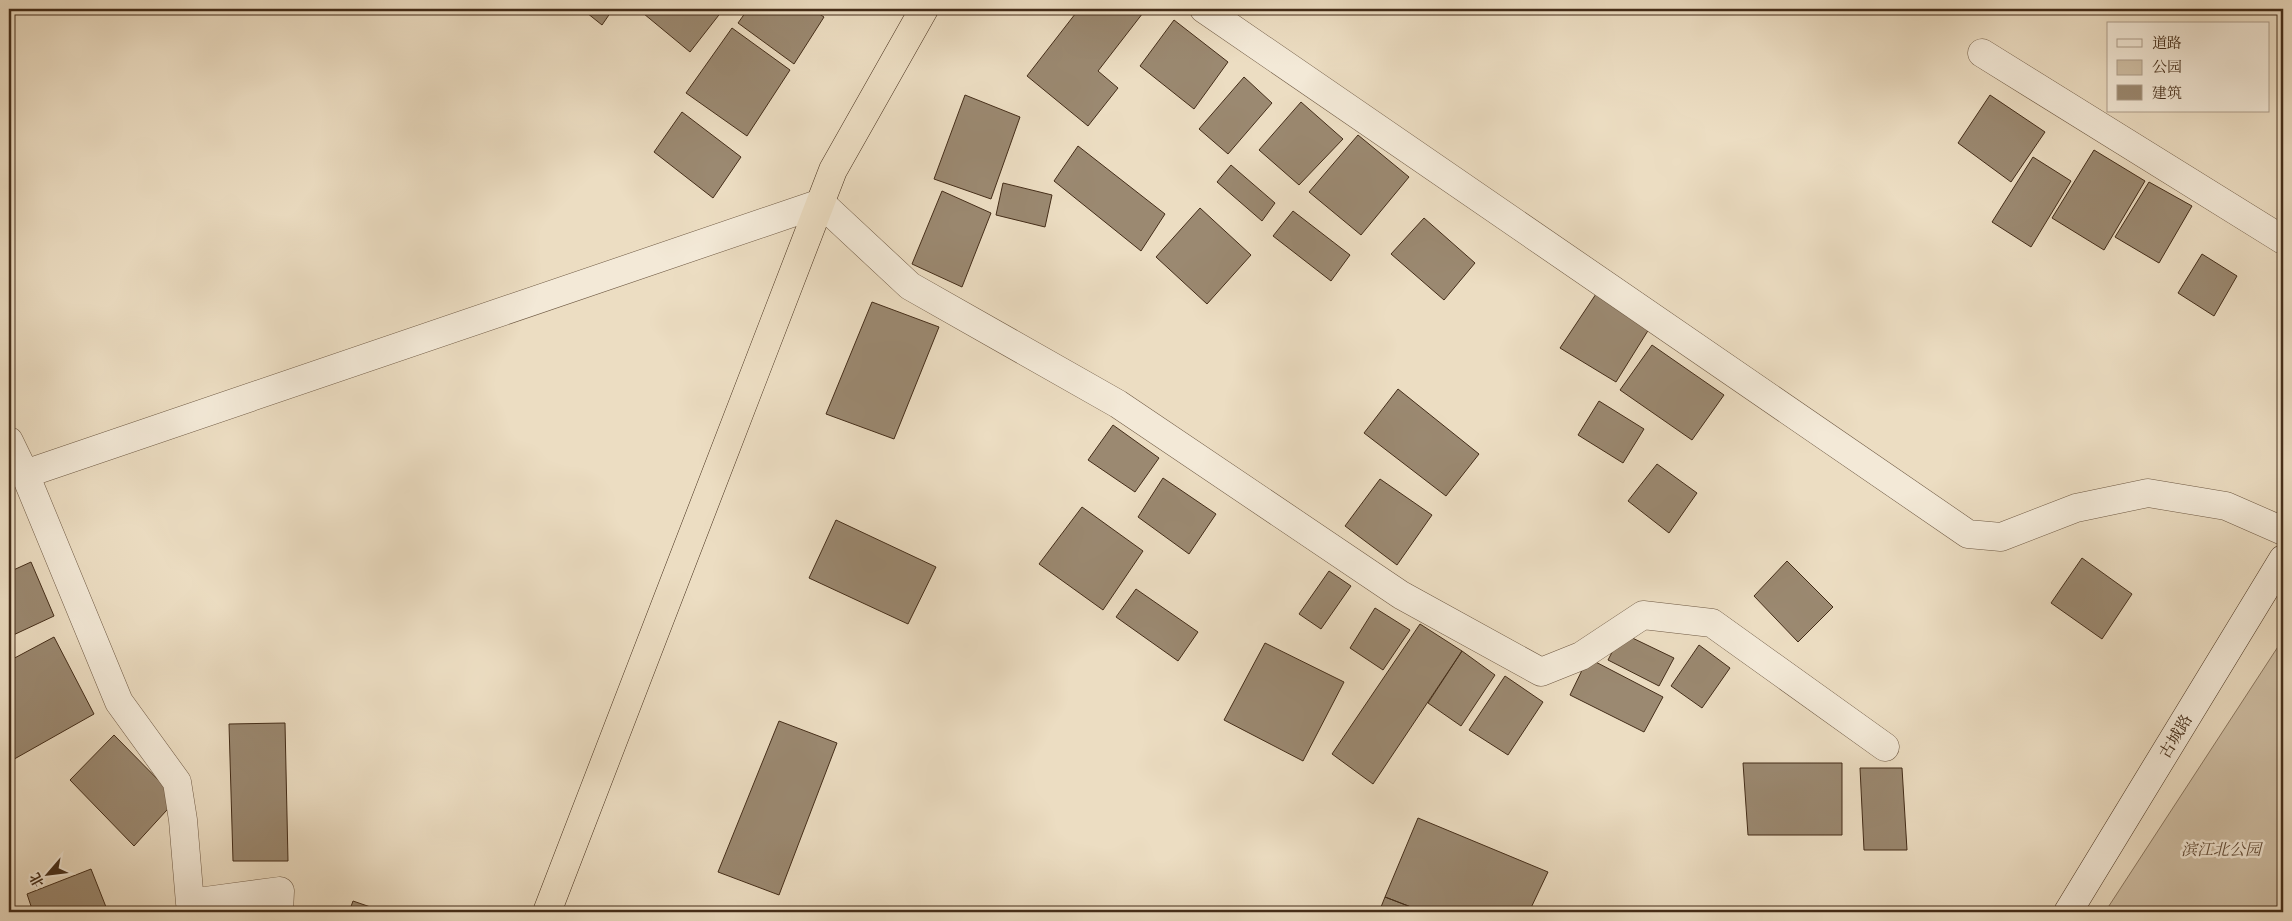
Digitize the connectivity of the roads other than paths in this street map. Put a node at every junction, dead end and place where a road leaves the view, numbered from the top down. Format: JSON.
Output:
{"nodes":[{"id":1,"x":924,"y":9,"type":"edge"},
{"id":2,"x":1204,"y":9,"type":"edge"},
{"id":3,"x":1982,"y":54,"type":"dead end"},
{"id":4,"x":821,"y":203,"type":"junction"},
{"id":5,"x":2283,"y":240,"type":"edge"},
{"id":6,"x":9,"y":441,"type":"edge"},
{"id":7,"x":25,"y":474,"type":"junction"},
{"id":8,"x":2283,"y":531,"type":"edge"},
{"id":9,"x":2283,"y":559,"type":"edge"},
{"id":10,"x":1885,"y":747,"type":"dead end"},
{"id":11,"x":279,"y":912,"type":"edge"},
{"id":12,"x":547,"y":912,"type":"edge"},
{"id":13,"x":2068,"y":912,"type":"edge"}],
"edges":[{"from":1,"to":4,"type":"highway"},
{"from":2,"to":8,"type":"street"},
{"from":3,"to":5,"type":"street"},
{"from":4,"to":7,"type":"street"},
{"from":4,"to":10,"type":"street"},
{"from":4,"to":12,"type":"highway"},
{"from":6,"to":7,"type":"street"},
{"from":7,"to":11,"type":"street"},
{"from":9,"to":13,"type":"street","name":"古城路"}]}
